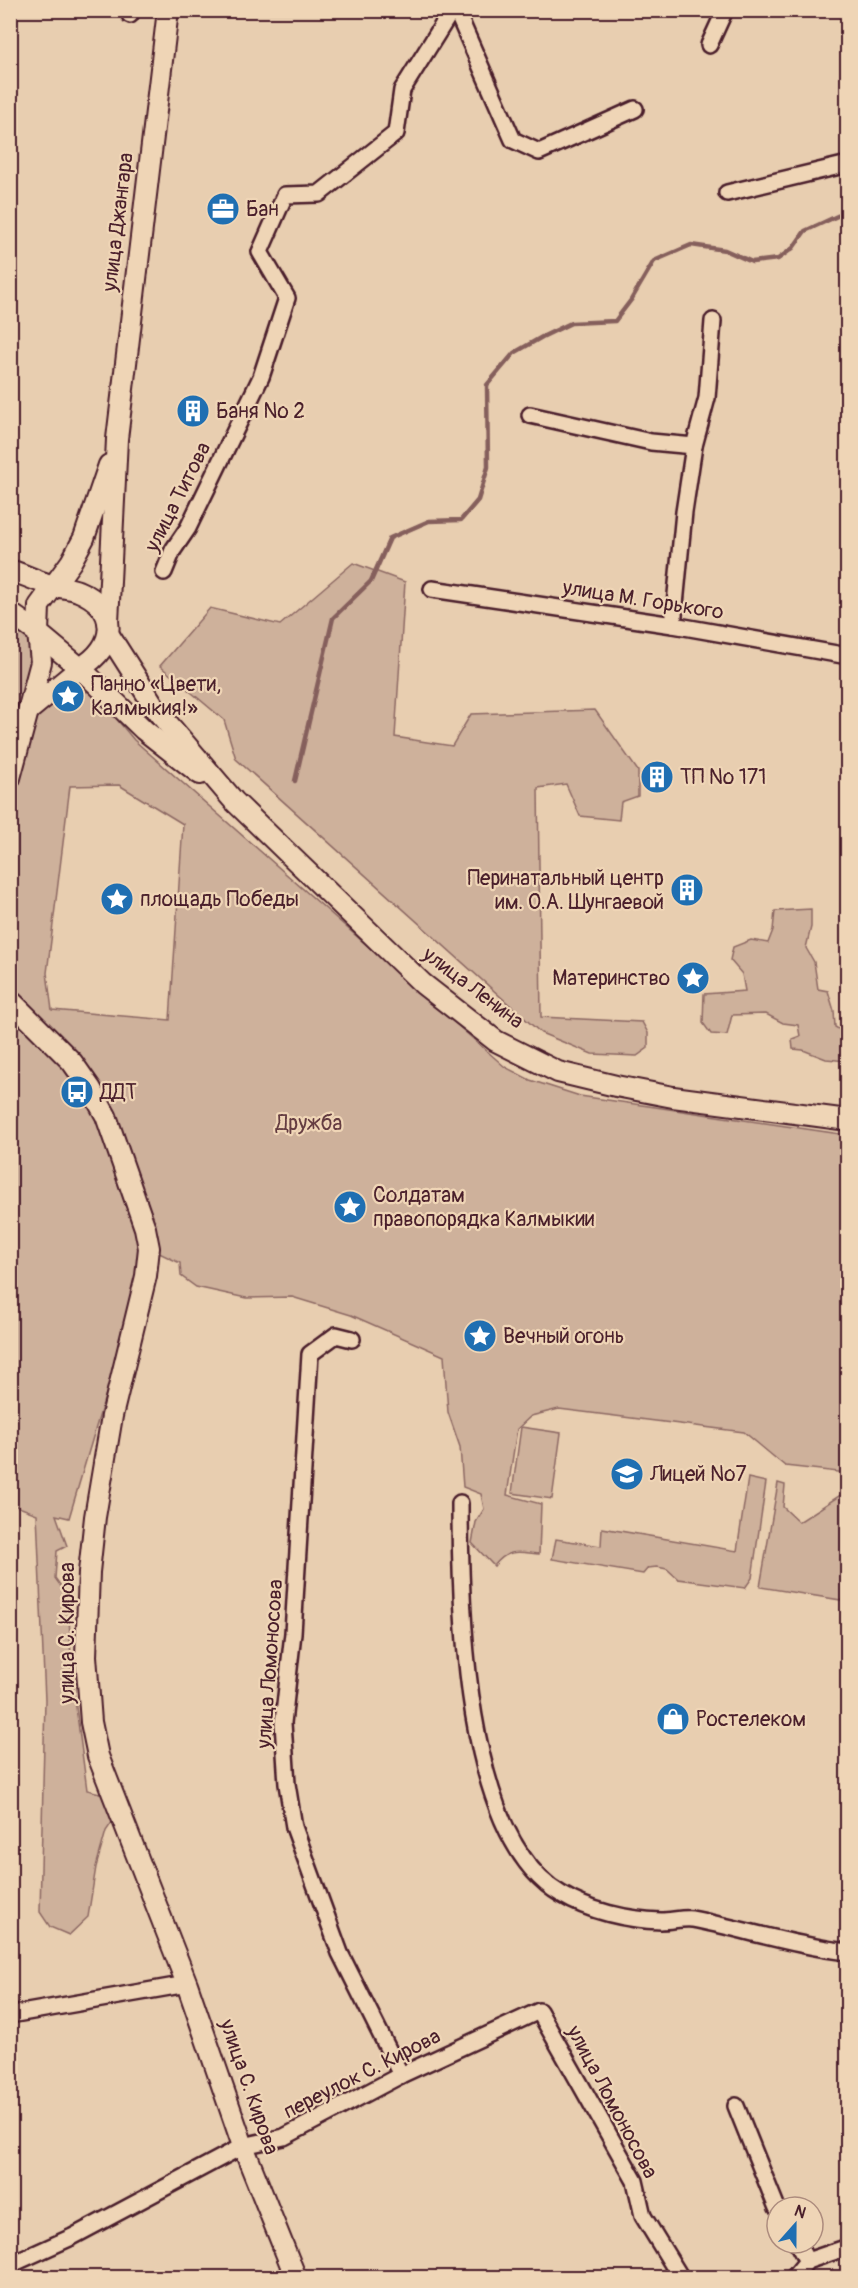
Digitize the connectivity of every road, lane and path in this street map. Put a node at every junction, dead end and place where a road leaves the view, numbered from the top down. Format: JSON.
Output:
{"nodes":[{"id":1,"x":168,"y":10,"type":"edge"},
{"id":2,"x":454,"y":10,"type":"edge"},
{"id":3,"x":725,"y":10,"type":"edge"},
{"id":4,"x":709,"y":45,"type":"dead end"},
{"id":5,"x":635,"y":109,"type":"dead end"},
{"id":6,"x":848,"y":164,"type":"edge"},
{"id":7,"x":727,"y":194,"type":"dead end"},
{"id":8,"x":713,"y":321,"type":"dead end"},
{"id":9,"x":530,"y":415,"type":"dead end"},
{"id":10,"x":117,"y":439,"type":"junction"},
{"id":11,"x":694,"y":446,"type":"junction"},
{"id":12,"x":10,"y":570,"type":"edge"},
{"id":13,"x":164,"y":572,"type":"dead end"},
{"id":14,"x":54,"y":586,"type":"junction"},
{"id":15,"x":432,"y":589,"type":"dead end"},
{"id":16,"x":10,"y":612,"type":"edge"},
{"id":17,"x":673,"y":625,"type":"junction"},
{"id":18,"x":109,"y":628,"type":"junction"},
{"id":19,"x":38,"y":633,"type":"junction"},
{"id":20,"x":848,"y":656,"type":"edge"},
{"id":21,"x":80,"y":668,"type":"junction"},
{"id":22,"x":28,"y":711,"type":"junction"},
{"id":23,"x":10,"y":778,"type":"edge"},
{"id":24,"x":234,"y":801,"type":"junction"},
{"id":25,"x":10,"y":1000,"type":"edge"},
{"id":26,"x":848,"y":1120,"type":"edge"},
{"id":27,"x":352,"y":1339,"type":"dead end"},
{"id":28,"x":460,"y":1503,"type":"dead end"},
{"id":29,"x":848,"y":1952,"type":"edge"},
{"id":30,"x":187,"y":1984,"type":"junction"},
{"id":31,"x":539,"y":2011,"type":"joint"},
{"id":32,"x":10,"y":2015,"type":"edge"},
{"id":33,"x":401,"y":2075,"type":"junction"},
{"id":34,"x":736,"y":2106,"type":"dead end"},
{"id":35,"x":243,"y":2146,"type":"junction"},
{"id":36,"x":772,"y":2195,"type":"edge"},
{"id":37,"x":848,"y":2247,"type":"edge"},
{"id":38,"x":804,"y":2255,"type":"edge"},
{"id":39,"x":807,"y":2261,"type":"junction"},
{"id":40,"x":10,"y":2265,"type":"edge"},
{"id":41,"x":296,"y":2277,"type":"edge"},
{"id":42,"x":681,"y":2277,"type":"edge"},
{"id":43,"x":793,"y":2277,"type":"edge"}],
"edges":[{"from":1,"to":10,"type":"main road","name":"улица Джангара"},
{"from":2,"to":5,"type":"street","name":"улица Титова"},
{"from":2,"to":13,"type":"street","name":"улица Титова"},
{"from":3,"to":4,"type":"street"},
{"from":6,"to":7,"type":"street"},
{"from":8,"to":11,"type":"street"},
{"from":9,"to":11,"type":"street"},
{"from":10,"to":14,"type":"main road","name":"улица Джангара"},
{"from":10,"to":18,"type":"main road","name":"улица Джангара"},
{"from":11,"to":17,"type":"street"},
{"from":12,"to":14,"type":"main road"},
{"from":14,"to":18,"type":"main road"},
{"from":14,"to":19,"type":"main road"},
{"from":15,"to":17,"type":"street","name":"улица М. Горького"},
{"from":16,"to":19,"type":"main road"},
{"from":17,"to":20,"type":"street","name":"улица М. Горького"},
{"from":18,"to":21,"type":"main road"},
{"from":18,"to":24,"type":"main road","name":"улица Ленина"},
{"from":19,"to":21,"type":"main road"},
{"from":19,"to":22,"type":"main road"},
{"from":21,"to":22,"type":"main road"},
{"from":21,"to":24,"type":"main road","name":"улица Ленина"},
{"from":22,"to":23,"type":"main road"},
{"from":24,"to":26,"type":"main road","name":"улица Ленина"},
{"from":25,"to":30,"type":"main road","name":"улица С. Кирова"},
{"from":27,"to":33,"type":"street","name":"улица Ломоносова"},
{"from":28,"to":29,"type":"street"},
{"from":30,"to":32,"type":"street"},
{"from":30,"to":35,"type":"main road","name":"улица С. Кирова"},
{"from":31,"to":33,"type":"street","name":"переулок С. Кирова"},
{"from":31,"to":42,"type":"street","name":"улица Ломоносова"},
{"from":33,"to":35,"type":"street","name":"переулок С. Кирова"},
{"from":34,"to":36,"type":"street"},
{"from":35,"to":40,"type":"street","name":"переулок С. Кирова"},
{"from":35,"to":41,"type":"main road","name":"улица С. Кирова"},
{"from":37,"to":39,"type":"street"},
{"from":38,"to":39,"type":"street"},
{"from":39,"to":43,"type":"street"}]}
